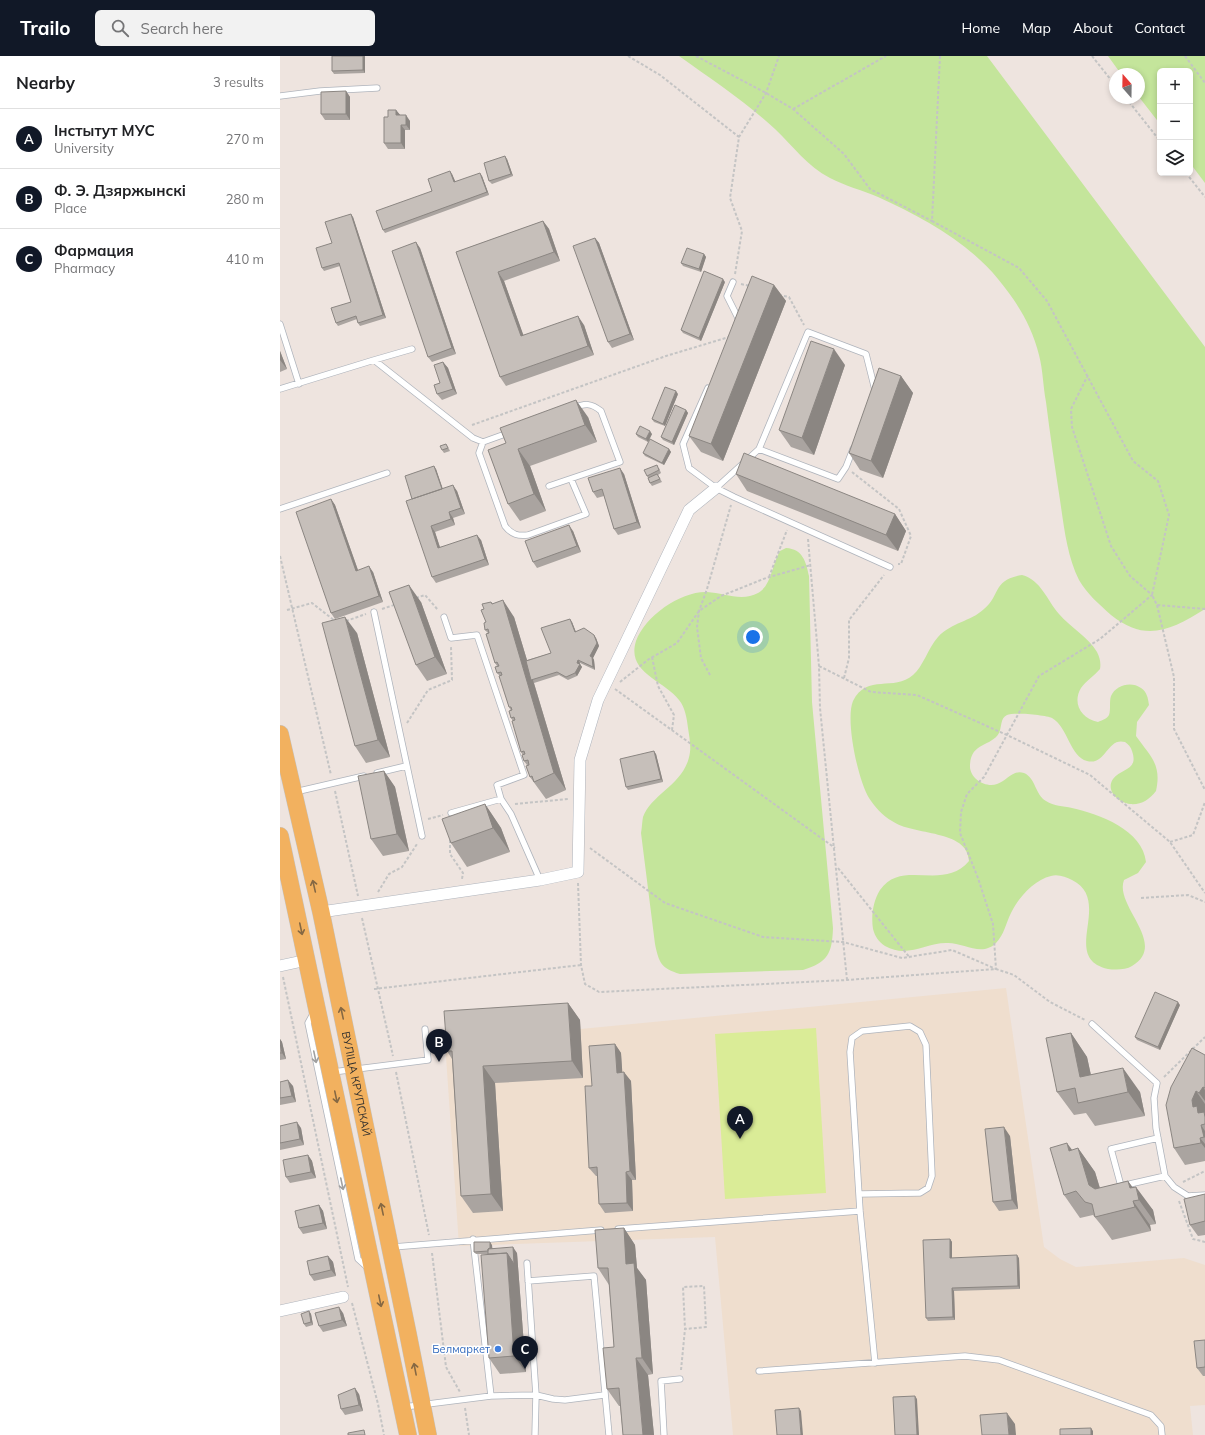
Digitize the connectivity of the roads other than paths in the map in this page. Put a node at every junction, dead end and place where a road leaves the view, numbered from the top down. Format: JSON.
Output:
{"nodes":[{"id":1,"x":377,"y":88,"type":"dead end"},
{"id":2,"x":280,"y":96,"type":"edge"},
{"id":3,"x":733,"y":282,"type":"road end"},
{"id":4,"x":280,"y":324,"type":"edge"},
{"id":5,"x":732,"y":336,"type":"edge"},
{"id":6,"x":412,"y":349,"type":"dead end"},
{"id":7,"x":374,"y":360,"type":"junction"},
{"id":8,"x":712,"y":379,"type":"edge"},
{"id":9,"x":299,"y":384,"type":"junction"},
{"id":10,"x":280,"y":389,"type":"edge"},
{"id":11,"x":872,"y":398,"type":"edge"},
{"id":12,"x":568,"y":410,"type":"edge"},
{"id":13,"x":511,"y":432,"type":"edge"},
{"id":14,"x":857,"y":440,"type":"edge"},
{"id":15,"x":482,"y":442,"type":"junction"},
{"id":16,"x":759,"y":449,"type":"junction"},
{"id":17,"x":387,"y":473,"type":"dead end"},
{"id":18,"x":571,"y":479,"type":"junction"},
{"id":19,"x":549,"y":486,"type":"dead end"},
{"id":20,"x":716,"y":488,"type":"junction"},
{"id":21,"x":280,"y":509,"type":"edge"},
{"id":22,"x":890,"y":567,"type":"dead end"},
{"id":23,"x":374,"y":612,"type":"dead end"},
{"id":24,"x":444,"y":617,"type":"dead end"},
{"id":25,"x":280,"y":734,"type":"edge"},
{"id":26,"x":406,"y":766,"type":"junction"},
{"id":27,"x":293,"y":793,"type":"junction"},
{"id":28,"x":501,"y":799,"type":"junction"},
{"id":29,"x":451,"y":813,"type":"road end"},
{"id":30,"x":280,"y":836,"type":"edge"},
{"id":31,"x":422,"y":836,"type":"road end"},
{"id":32,"x":283,"y":865,"type":"edge"},
{"id":33,"x":540,"y":880,"type":"junction"},
{"id":34,"x":320,"y":912,"type":"junction"},
{"id":35,"x":307,"y":960,"type":"junction"},
{"id":36,"x":280,"y":966,"type":"edge"},
{"id":37,"x":317,"y":1007,"type":"junction"},
{"id":38,"x":1092,"y":1024,"type":"road end"},
{"id":39,"x":425,"y":1029,"type":"dead end"},
{"id":40,"x":354,"y":1069,"type":"junction"},
{"id":41,"x":331,"y":1072,"type":"junction"},
{"id":42,"x":1158,"y":1138,"type":"junction"},
{"id":43,"x":1166,"y":1176,"type":"junction"},
{"id":44,"x":860,"y":1194,"type":"junction"},
{"id":45,"x":1205,"y":1195,"type":"edge"},
{"id":46,"x":860,"y":1211,"type":"junction"},
{"id":47,"x":473,"y":1239,"type":"junction"},
{"id":48,"x":390,"y":1248,"type":"junction"},
{"id":49,"x":527,"y":1263,"type":"dead end"},
{"id":50,"x":374,"y":1272,"type":"junction"},
{"id":51,"x":528,"y":1281,"type":"junction"},
{"id":52,"x":348,"y":1296,"type":"road end"},
{"id":53,"x":280,"y":1311,"type":"edge"},
{"id":54,"x":875,"y":1363,"type":"junction"},
{"id":55,"x":759,"y":1371,"type":"dead end"},
{"id":56,"x":680,"y":1379,"type":"road end"},
{"id":57,"x":536,"y":1395,"type":"junction"},
{"id":58,"x":604,"y":1395,"type":"junction"},
{"id":59,"x":491,"y":1396,"type":"junction"},
{"id":60,"x":422,"y":1404,"type":"junction"},
{"id":61,"x":402,"y":1408,"type":"junction"},
{"id":62,"x":408,"y":1435,"type":"edge"},
{"id":63,"x":428,"y":1435,"type":"edge"},
{"id":64,"x":535,"y":1435,"type":"edge"},
{"id":65,"x":609,"y":1435,"type":"edge"},
{"id":66,"x":664,"y":1435,"type":"edge"},
{"id":67,"x":1162,"y":1435,"type":"edge"}],
"edges":[{"from":1,"to":2,"type":"lane"},
{"from":3,"to":5,"type":"lane"},
{"from":4,"to":9,"type":"lane"},
{"from":6,"to":7,"type":"lane"},
{"from":7,"to":9,"type":"lane"},
{"from":7,"to":15,"type":"lane"},
{"from":8,"to":20,"type":"lane"},
{"from":9,"to":10,"type":"lane"},
{"from":11,"to":16,"type":"lane"},
{"from":12,"to":18,"type":"lane"},
{"from":13,"to":15,"type":"lane"},
{"from":14,"to":16,"type":"lane"},
{"from":15,"to":18,"type":"lane"},
{"from":16,"to":20,"type":"lane"},
{"from":17,"to":21,"type":"lane"},
{"from":18,"to":19,"type":"lane"},
{"from":20,"to":22,"type":"lane"},
{"from":20,"to":33,"type":"street"},
{"from":23,"to":26,"type":"lane"},
{"from":24,"to":28,"type":"lane"},
{"from":25,"to":27,"type":"main road","name":"ВУЛІЦА КРУПСКАЙ"},
{"from":26,"to":27,"type":"lane"},
{"from":26,"to":31,"type":"lane"},
{"from":34,"to":27,"type":"main road","name":"ВУЛІЦА КРУПСКАЙ","one_way":true},
{"from":28,"to":29,"type":"lane"},
{"from":28,"to":33,"type":"lane"},
{"from":30,"to":32,"type":"main road","name":"ВУЛІЦА КРУПСКАЙ"},
{"from":32,"to":35,"type":"main road","name":"ВУЛІЦА КРУПСКАЙ","one_way":true},
{"from":33,"to":34,"type":"street"},
{"from":40,"to":34,"type":"main road","name":"ВУЛІЦА КРУПСКАЙ","one_way":true},
{"from":35,"to":36,"type":"street"},
{"from":35,"to":37,"type":"main road","name":"ВУЛІЦА КРУПСКАЙ"},
{"from":37,"to":41,"type":"main road","name":"ВУЛІЦА КРУПСКАЙ"},
{"from":37,"to":50,"type":"lane","one_way":true},
{"from":38,"to":42,"type":"lane"},
{"from":39,"to":40,"type":"lane"},
{"from":40,"to":41,"type":"lane"},
{"from":48,"to":40,"type":"main road","name":"ВУЛІЦА КРУПСКАЙ","one_way":true},
{"from":41,"to":50,"type":"main road","name":"ВУЛІЦА КРУПСКАЙ","one_way":true},
{"from":42,"to":43,"type":"lane"},
{"from":42,"to":43,"type":"lane"},
{"from":43,"to":45,"type":"lane"},
{"from":44,"to":44,"type":"lane"},
{"from":44,"to":46,"type":"lane"},
{"from":46,"to":47,"type":"lane"},
{"from":46,"to":54,"type":"lane"},
{"from":47,"to":48,"type":"lane"},
{"from":47,"to":59,"type":"lane"},
{"from":60,"to":48,"type":"main road","name":"ВУЛІЦА КРУПСКАЙ","one_way":true},
{"from":49,"to":51,"type":"lane"},
{"from":50,"to":61,"type":"main road","name":"ВУЛІЦА КРУПСКАЙ","one_way":true},
{"from":51,"to":57,"type":"lane"},
{"from":51,"to":58,"type":"lane"},
{"from":52,"to":53,"type":"street"},
{"from":54,"to":55,"type":"lane"},
{"from":54,"to":67,"type":"lane"},
{"from":56,"to":66,"type":"lane"},
{"from":57,"to":58,"type":"lane"},
{"from":57,"to":59,"type":"lane"},
{"from":57,"to":64,"type":"lane"},
{"from":58,"to":65,"type":"lane"},
{"from":59,"to":60,"type":"lane"},
{"from":60,"to":61,"type":"lane"},
{"from":60,"to":63,"type":"main road","name":"ВУЛІЦА КРУПСКАЙ"},
{"from":61,"to":62,"type":"main road","name":"ВУЛІЦА КРУПСКАЙ"}]}
